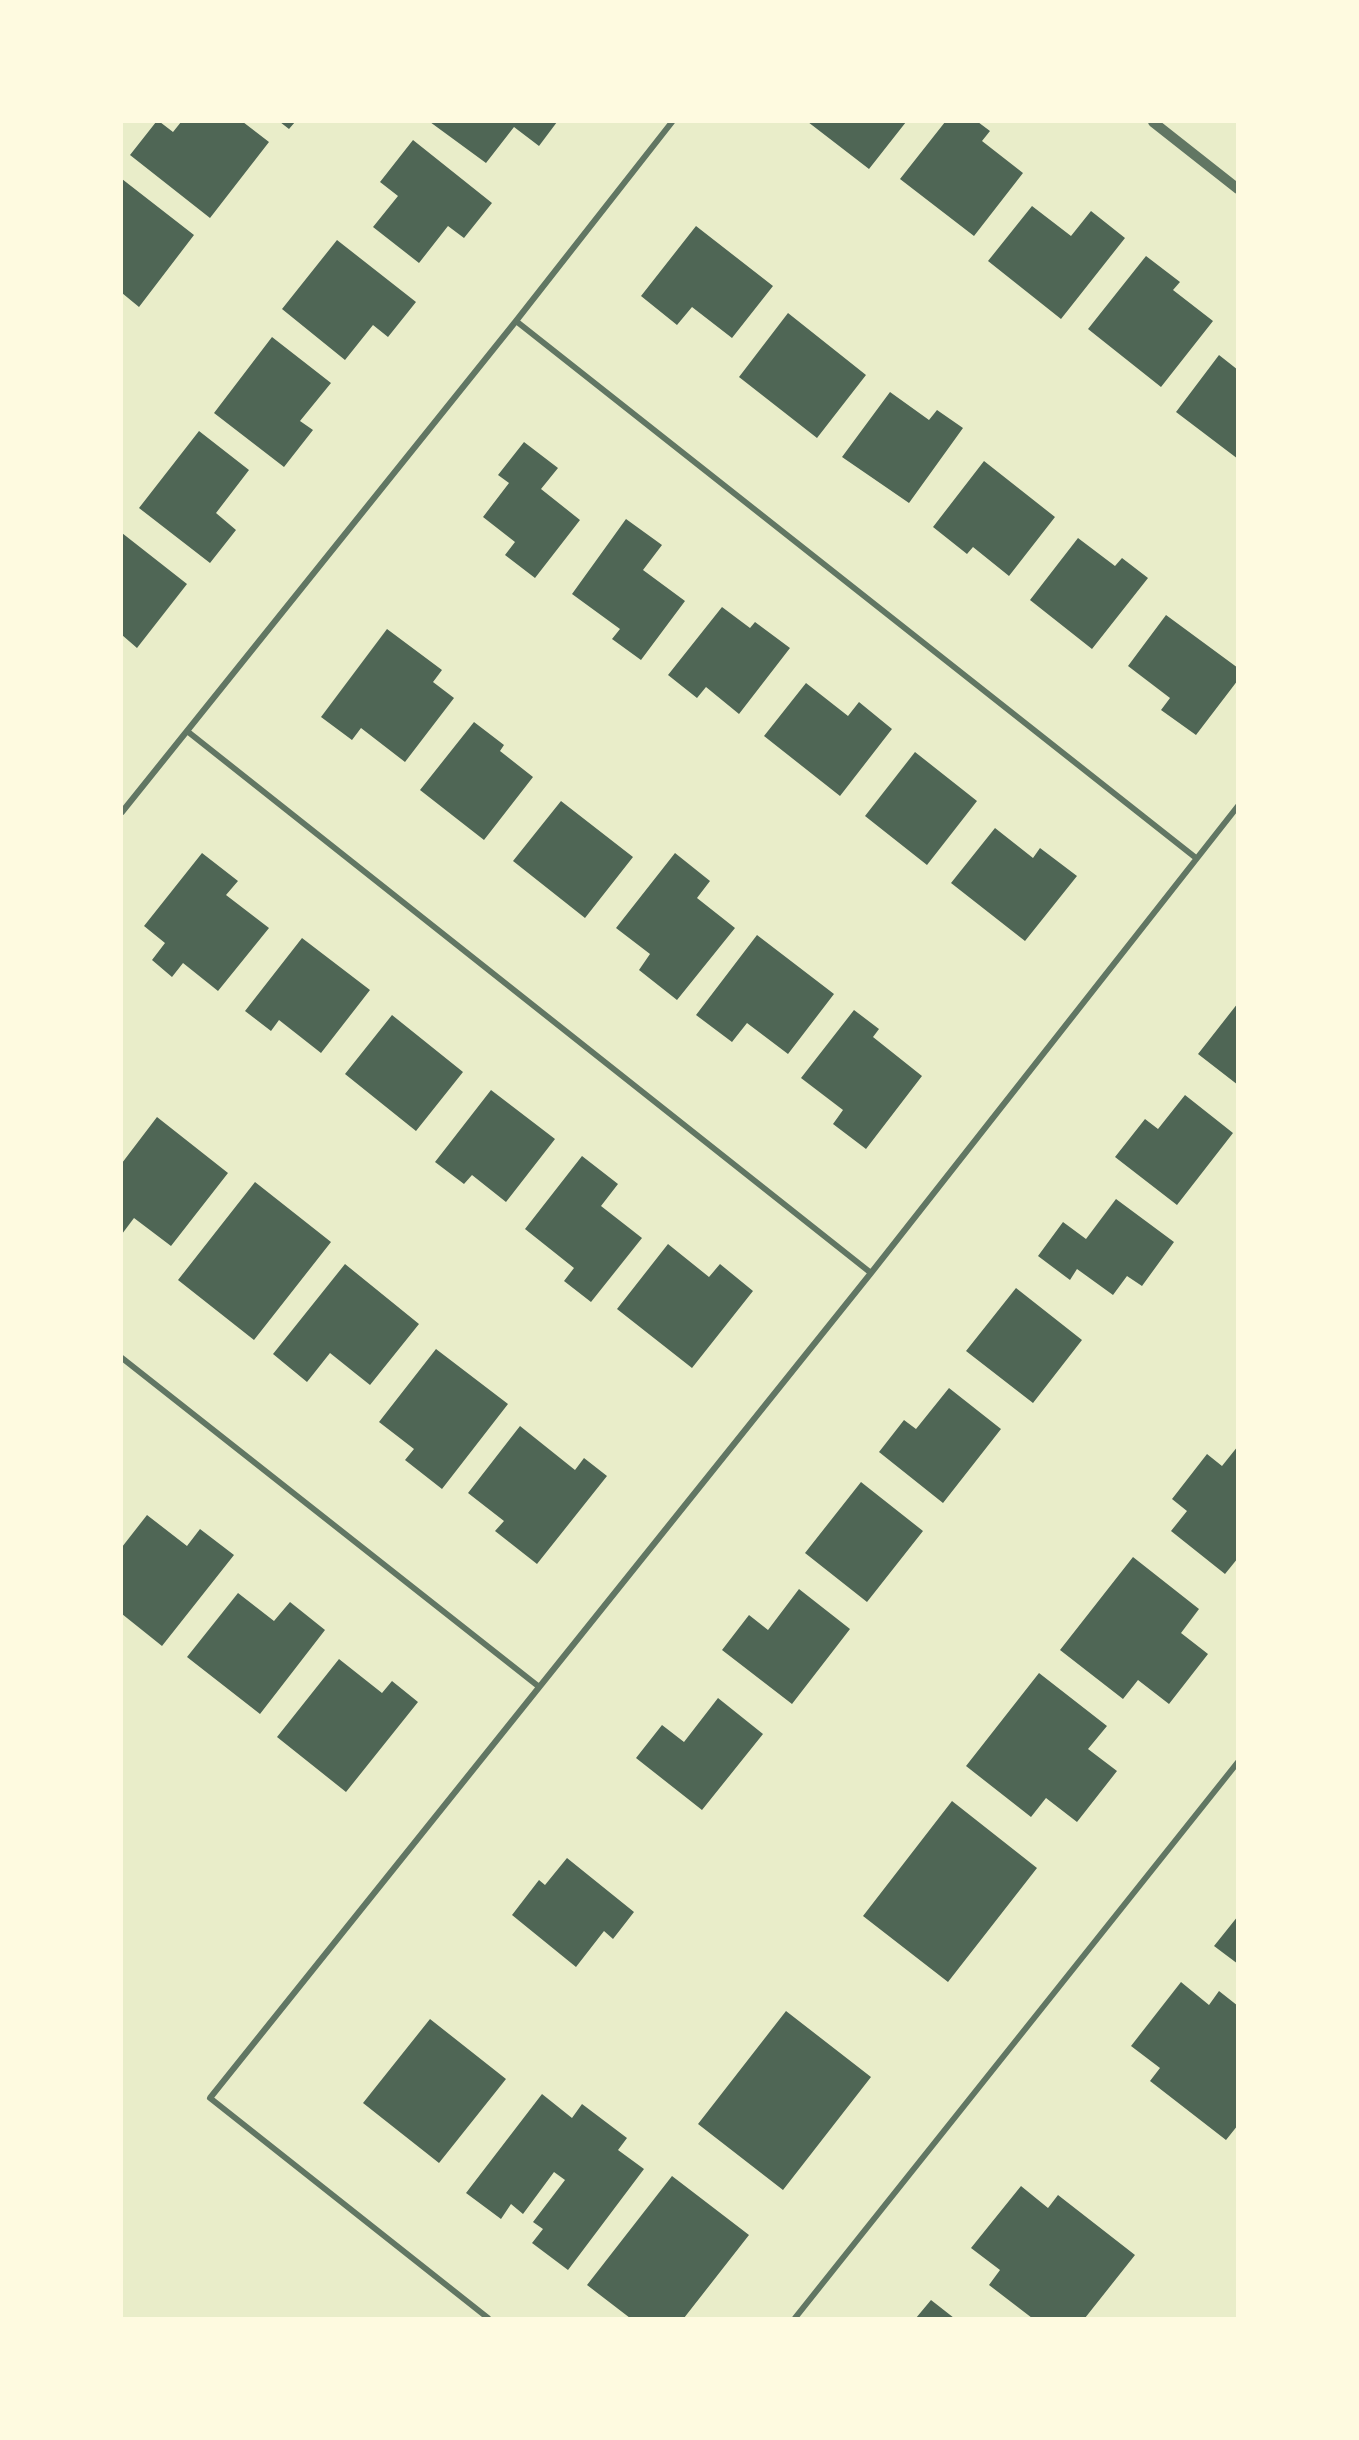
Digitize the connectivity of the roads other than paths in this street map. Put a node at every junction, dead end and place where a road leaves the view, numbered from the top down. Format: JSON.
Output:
{"nodes":[{"id":1,"x":672,"y":122,"type":"edge"},
{"id":2,"x":1153,"y":122,"type":"edge"},
{"id":3,"x":1238,"y":189,"type":"edge"},
{"id":4,"x":516,"y":321,"type":"junction"},
{"id":5,"x":187,"y":731,"type":"junction"},
{"id":6,"x":1238,"y":806,"type":"edge"},
{"id":7,"x":122,"y":812,"type":"edge"},
{"id":8,"x":1196,"y":858,"type":"junction"},
{"id":9,"x":871,"y":1273,"type":"junction"},
{"id":10,"x":122,"y":1358,"type":"edge"},
{"id":11,"x":538,"y":1686,"type":"junction"},
{"id":12,"x":1238,"y":1762,"type":"edge"},
{"id":13,"x":488,"y":2319,"type":"edge"},
{"id":14,"x":795,"y":2319,"type":"edge"}],
"edges":[{"from":1,"to":4,"type":"street"},
{"from":2,"to":3,"type":"street"},
{"from":4,"to":5,"type":"street"},
{"from":4,"to":8,"type":"street"},
{"from":5,"to":7,"type":"street"},
{"from":5,"to":9,"type":"street"},
{"from":6,"to":8,"type":"street"},
{"from":8,"to":9,"type":"street"},
{"from":9,"to":11,"type":"street"},
{"from":10,"to":11,"type":"street"},
{"from":11,"to":13,"type":"street"},
{"from":12,"to":14,"type":"street"}]}
